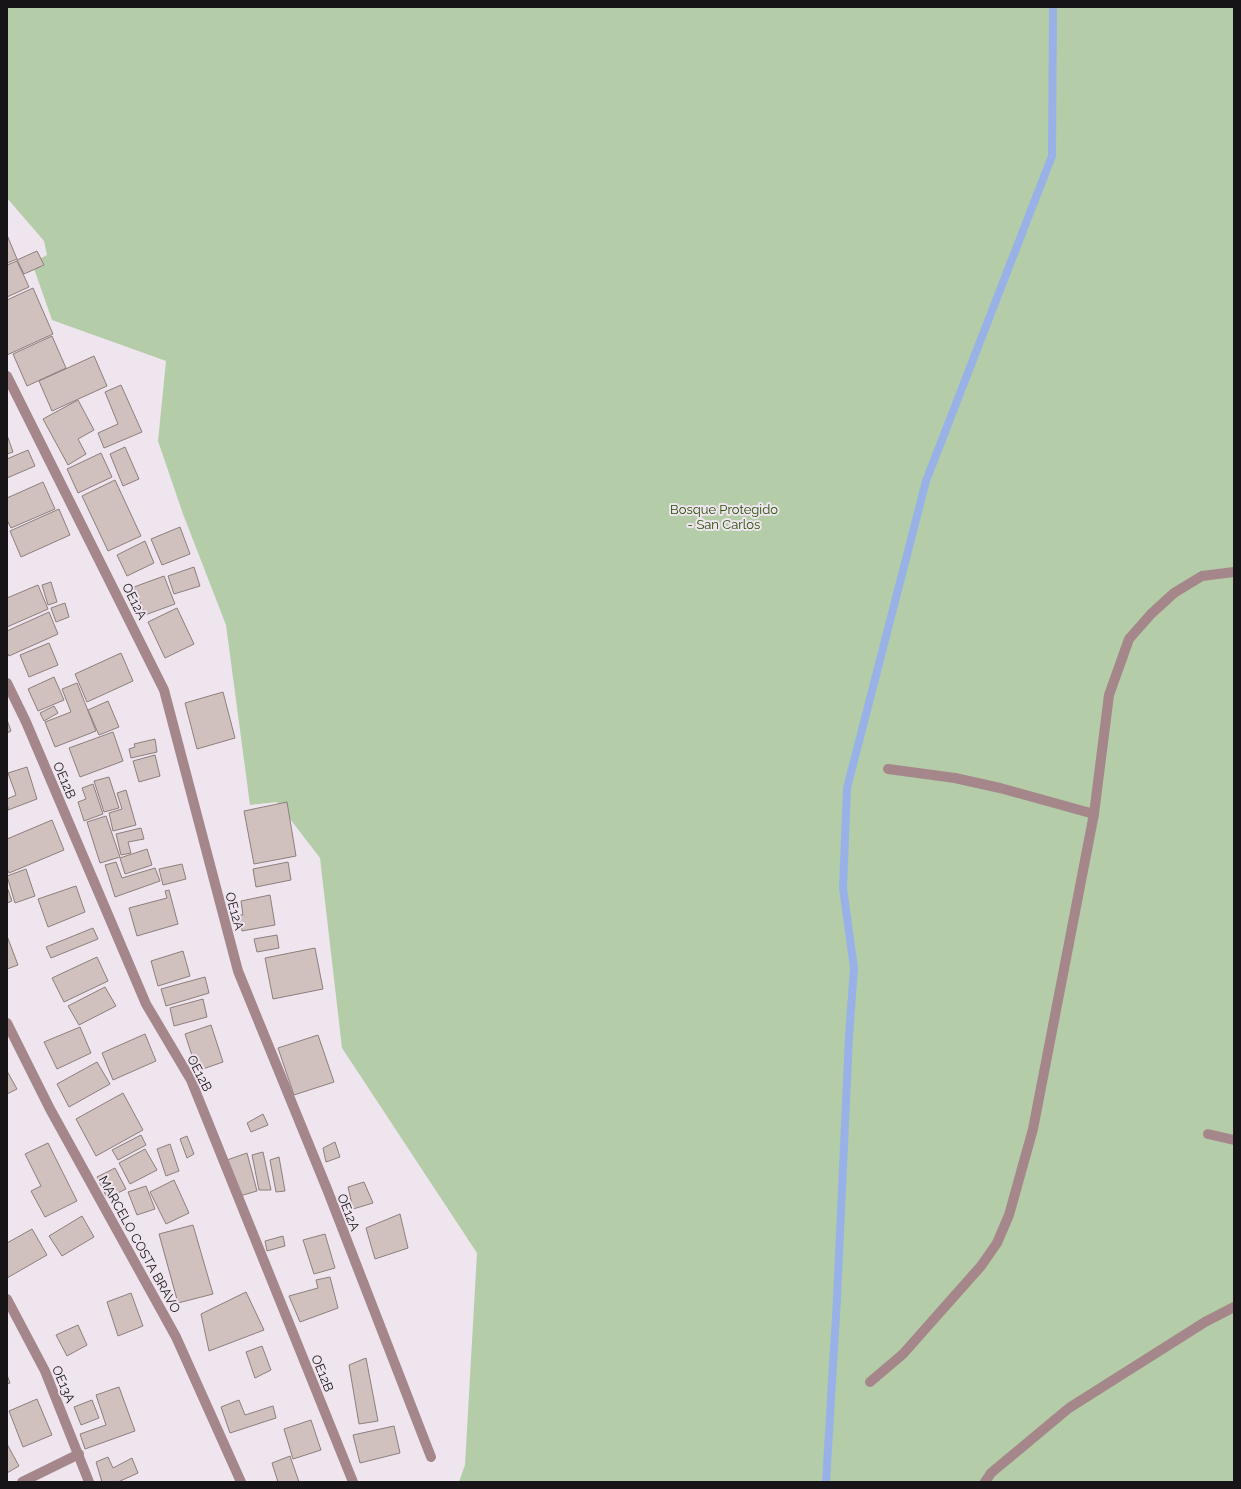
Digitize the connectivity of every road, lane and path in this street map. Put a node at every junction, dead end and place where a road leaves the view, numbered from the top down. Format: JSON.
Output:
{"nodes":[{"id":1,"x":7,"y":376,"type":"edge"},
{"id":2,"x":1234,"y":572,"type":"edge"},
{"id":3,"x":7,"y":683,"type":"edge"},
{"id":4,"x":888,"y":769,"type":"dead end"},
{"id":5,"x":1094,"y":814,"type":"junction"},
{"id":6,"x":7,"y":1023,"type":"edge"},
{"id":7,"x":1208,"y":1134,"type":"dead end"},
{"id":8,"x":1234,"y":1140,"type":"edge"},
{"id":9,"x":7,"y":1299,"type":"edge"},
{"id":10,"x":1234,"y":1307,"type":"edge"},
{"id":11,"x":870,"y":1382,"type":"dead end"},
{"id":12,"x":79,"y":1454,"type":"junction"},
{"id":13,"x":431,"y":1457,"type":"dead end"},
{"id":14,"x":22,"y":1482,"type":"edge"},
{"id":15,"x":89,"y":1482,"type":"edge"},
{"id":16,"x":241,"y":1482,"type":"edge"},
{"id":17,"x":353,"y":1482,"type":"edge"},
{"id":18,"x":985,"y":1482,"type":"edge"}],
"edges":[{"from":1,"to":13,"type":"street","name":"OE12A"},
{"from":2,"to":5,"type":"street"},
{"from":3,"to":17,"type":"street","name":"OE12B"},
{"from":4,"to":5,"type":"street"},
{"from":5,"to":11,"type":"street"},
{"from":6,"to":16,"type":"street","name":"MARCELO COSTA BRAVO"},
{"from":7,"to":8,"type":"street"},
{"from":9,"to":12,"type":"street","name":"OE13A"},
{"from":10,"to":18,"type":"street"},
{"from":12,"to":14,"type":"street"},
{"from":12,"to":15,"type":"street","name":"OE13A"}]}
